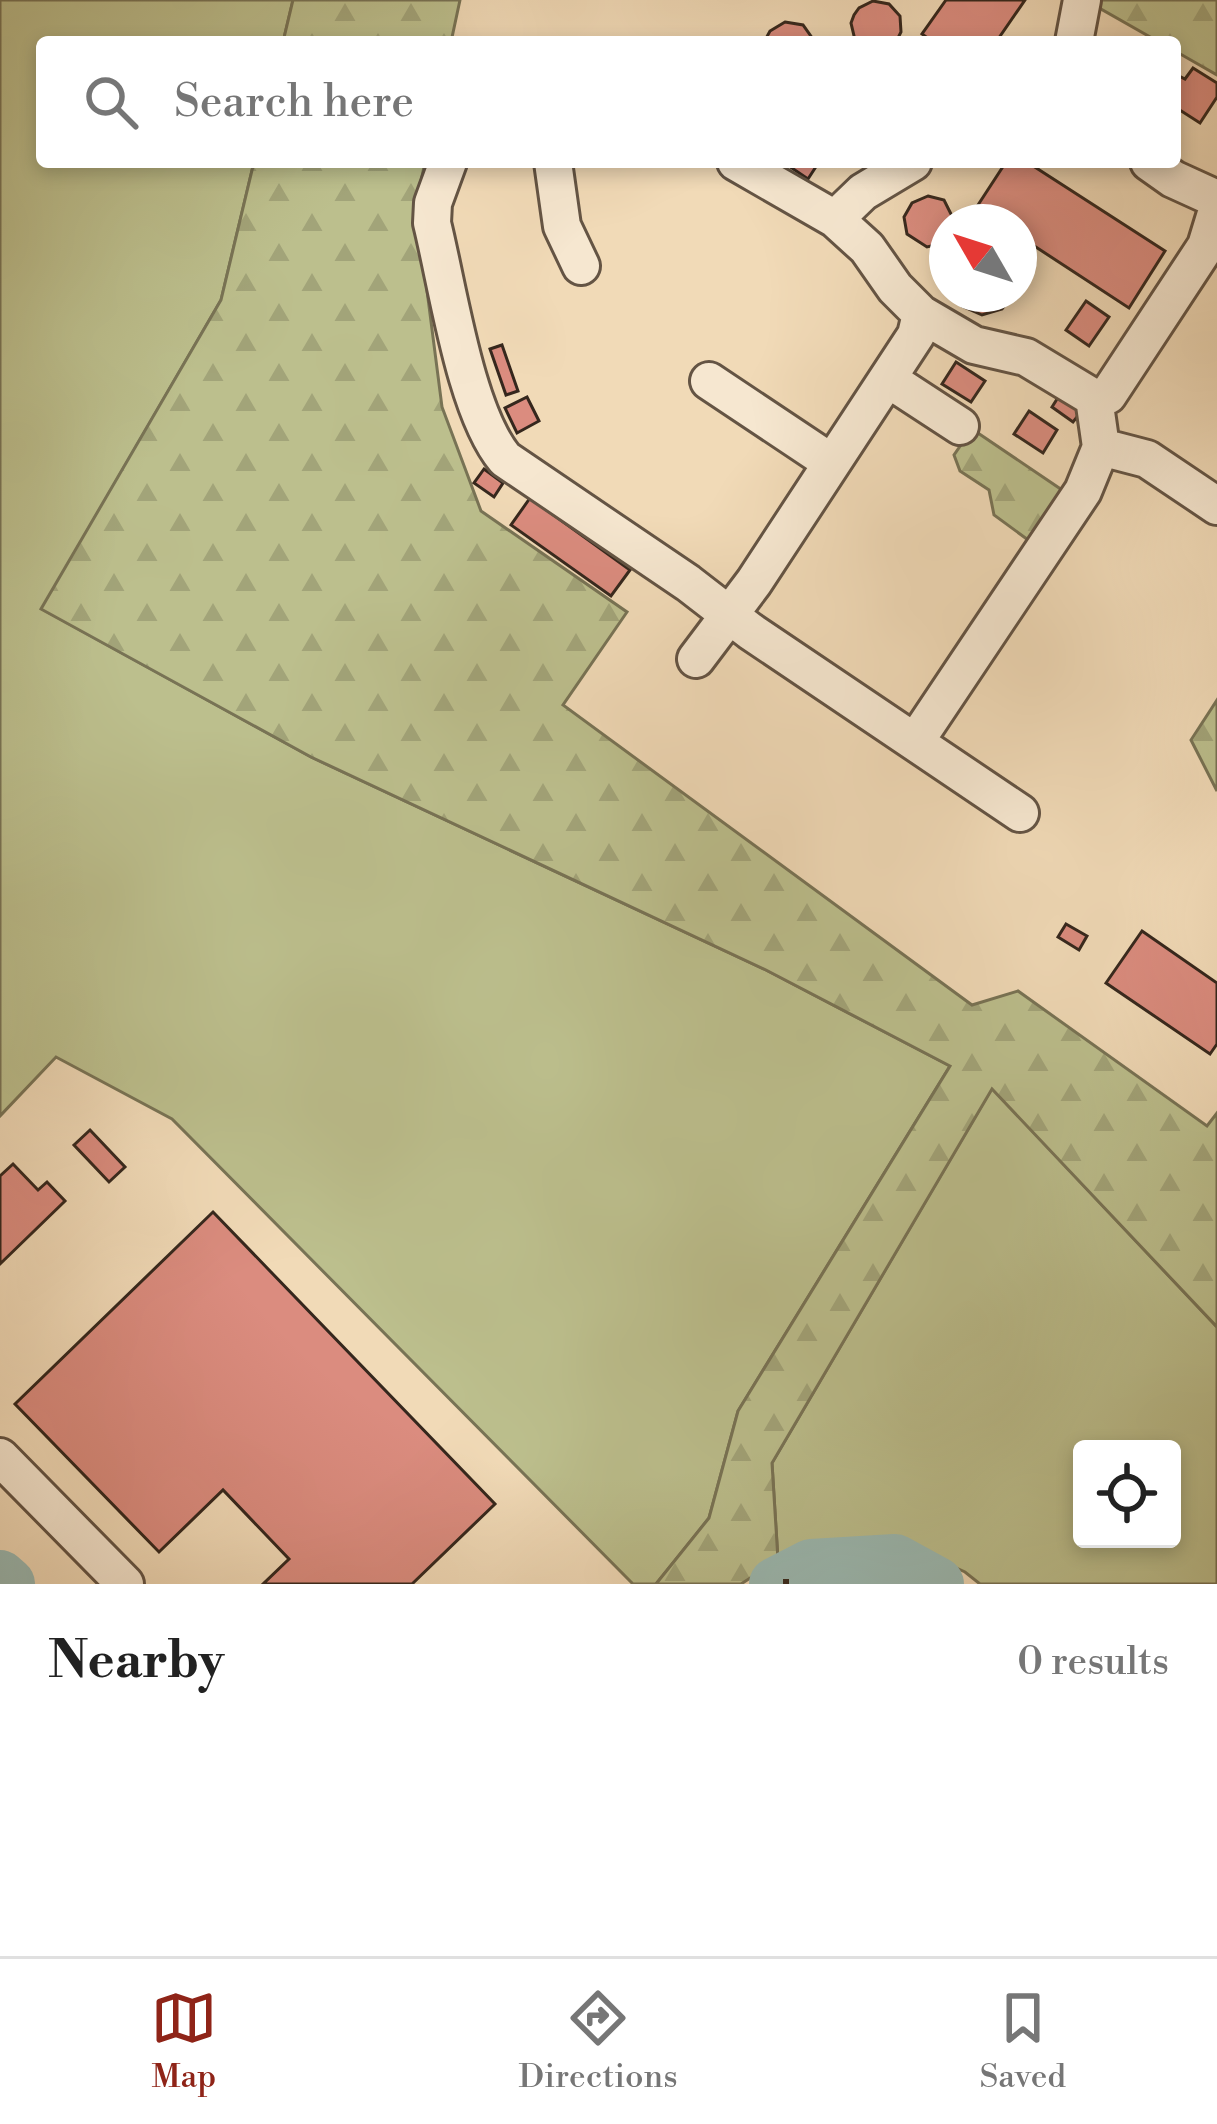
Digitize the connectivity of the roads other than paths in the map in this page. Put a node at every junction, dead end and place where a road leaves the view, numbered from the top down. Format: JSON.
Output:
{"nodes":[{"id":1,"x":1082,"y":2,"type":"edge"},
{"id":2,"x":1076,"y":36,"type":"edge"},
{"id":3,"x":446,"y":168,"type":"edge"},
{"id":4,"x":554,"y":168,"type":"edge"},
{"id":5,"x":746,"y":168,"type":"edge"},
{"id":6,"x":903,"y":168,"type":"edge"},
{"id":7,"x":1157,"y":168,"type":"edge"},
{"id":8,"x":1217,"y":199,"type":"edge"},
{"id":9,"x":1217,"y":210,"type":"edge"},
{"id":10,"x":835,"y":219,"type":"junction"},
{"id":11,"x":580,"y":266,"type":"dead end"},
{"id":12,"x":921,"y":314,"type":"junction"},
{"id":13,"x":888,"y":379,"type":"junction"},
{"id":14,"x":709,"y":381,"type":"dead end"},
{"id":15,"x":1094,"y":398,"type":"junction"},
{"id":16,"x":960,"y":425,"type":"dead end"},
{"id":17,"x":1101,"y":447,"type":"junction"},
{"id":18,"x":832,"y":463,"type":"junction"},
{"id":19,"x":1217,"y":506,"type":"edge"},
{"id":20,"x":728,"y":614,"type":"junction"},
{"id":21,"x":696,"y":659,"type":"dead end"},
{"id":22,"x":915,"y":742,"type":"junction"},
{"id":23,"x":1020,"y":813,"type":"dead end"},
{"id":24,"x":0,"y":1456,"type":"edge"},
{"id":25,"x":125,"y":1584,"type":"edge"}],
"edges":[{"from":1,"to":2,"type":"lane"},
{"from":3,"to":20,"type":"lane"},
{"from":4,"to":11,"type":"lane"},
{"from":5,"to":10,"type":"lane"},
{"from":6,"to":10,"type":"lane"},
{"from":7,"to":8,"type":"lane"},
{"from":9,"to":15,"type":"lane"},
{"from":10,"to":12,"type":"lane"},
{"from":12,"to":13,"type":"lane"},
{"from":12,"to":15,"type":"lane"},
{"from":13,"to":16,"type":"lane"},
{"from":13,"to":18,"type":"lane"},
{"from":14,"to":18,"type":"lane"},
{"from":15,"to":17,"type":"lane"},
{"from":17,"to":19,"type":"lane"},
{"from":17,"to":22,"type":"lane"},
{"from":18,"to":20,"type":"lane"},
{"from":20,"to":21,"type":"lane"},
{"from":20,"to":22,"type":"lane"},
{"from":22,"to":23,"type":"lane"},
{"from":24,"to":25,"type":"lane"}]}
